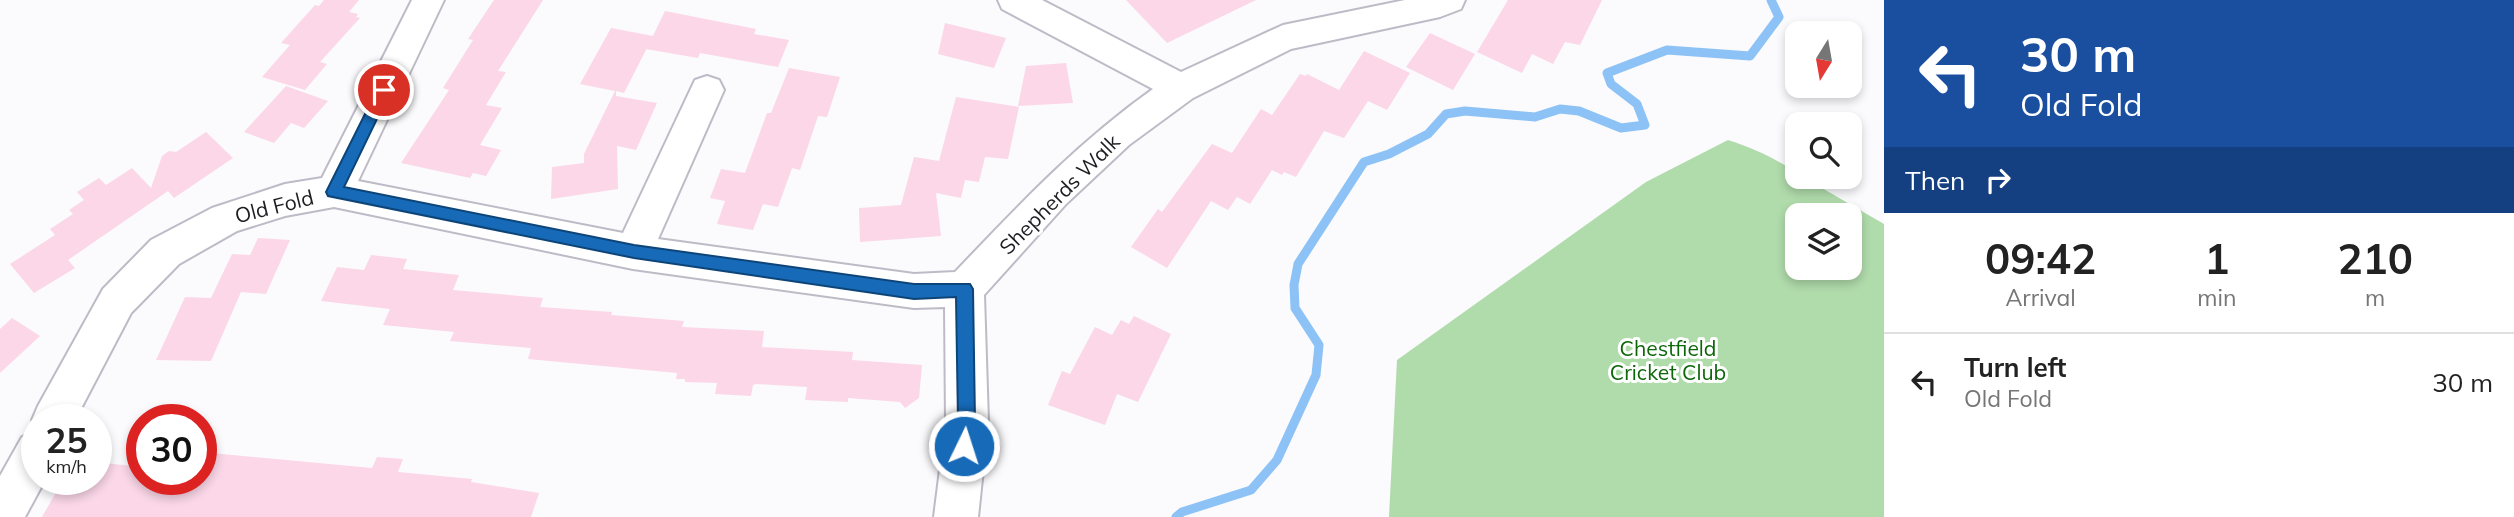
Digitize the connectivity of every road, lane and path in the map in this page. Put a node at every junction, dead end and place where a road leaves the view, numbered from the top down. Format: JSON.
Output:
{"nodes":[{"id":1,"x":428,"y":0,"type":"edge"},
{"id":2,"x":1014,"y":0,"type":"edge"},
{"id":3,"x":1441,"y":2,"type":"edge"},
{"id":4,"x":1181,"y":89,"type":"junction"},
{"id":5,"x":708,"y":109,"type":"dead end"},
{"id":6,"x":334,"y":192,"type":"junction"},
{"id":7,"x":634,"y":252,"type":"junction"},
{"id":8,"x":964,"y":289,"type":"junction"},
{"id":9,"x":62,"y":404,"type":"edge"},
{"id":10,"x":21,"y":480,"type":"edge"},
{"id":11,"x":1,"y":517,"type":"edge"},
{"id":12,"x":956,"y":517,"type":"edge"}],
"edges":[{"from":1,"to":6,"type":"street"},
{"from":2,"to":4,"type":"street"},
{"from":3,"to":4,"type":"street","name":"Shepherds Walk"},
{"from":4,"to":8,"type":"street","name":"Shepherds Walk"},
{"from":5,"to":7,"type":"street"},
{"from":6,"to":7,"type":"street","name":"Old Fold"},
{"from":6,"to":9,"type":"street","name":"Old Fold"},
{"from":7,"to":8,"type":"street","name":"Old Fold"},
{"from":8,"to":12,"type":"street"},
{"from":10,"to":11,"type":"street"}]}
